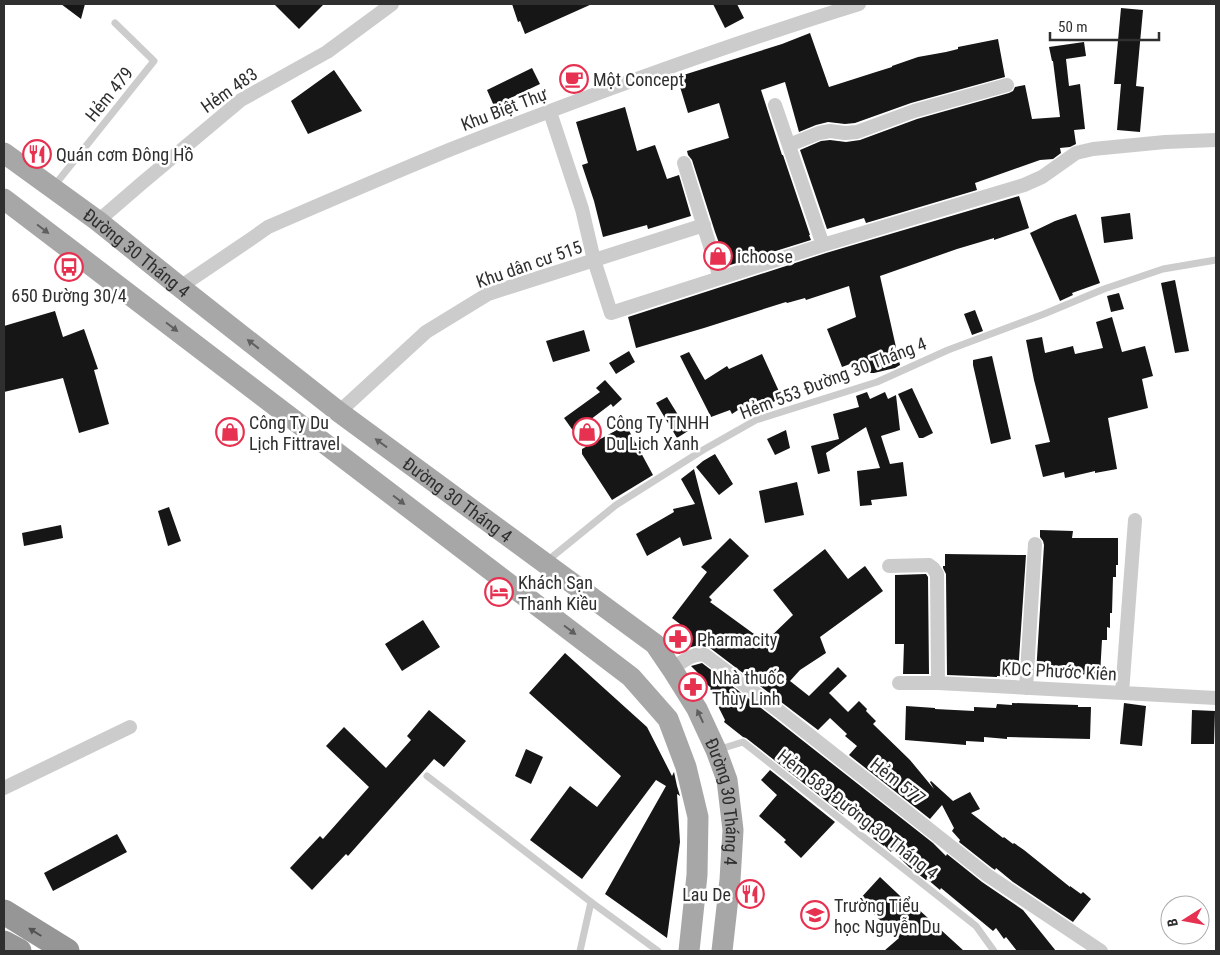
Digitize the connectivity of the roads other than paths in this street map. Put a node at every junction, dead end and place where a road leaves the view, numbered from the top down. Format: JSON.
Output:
{"nodes":[{"id":1,"x":392,"y":4,"type":"edge"},
{"id":2,"x":859,"y":4,"type":"edge"},
{"id":3,"x":115,"y":23,"type":"dead end"},
{"id":4,"x":1007,"y":85,"type":"dead end"},
{"id":5,"x":775,"y":105,"type":"dead end"},
{"id":6,"x":550,"y":112,"type":"junction"},
{"id":7,"x":1216,"y":140,"type":"edge"},
{"id":8,"x":789,"y":145,"type":"junction"},
{"id":9,"x":4,"y":153,"type":"edge"},
{"id":10,"x":684,"y":163,"type":"dead end"},
{"id":11,"x":52,"y":188,"type":"junction"},
{"id":12,"x":4,"y":199,"type":"edge"},
{"id":13,"x":98,"y":221,"type":"junction"},
{"id":14,"x":704,"y":226,"type":"junction"},
{"id":15,"x":823,"y":245,"type":"junction"},
{"id":16,"x":594,"y":260,"type":"junction"},
{"id":17,"x":1216,"y":260,"type":"edge"},
{"id":18,"x":720,"y":278,"type":"junction"},
{"id":19,"x":180,"y":287,"type":"junction"},
{"id":20,"x":340,"y":412,"type":"junction"},
{"id":21,"x":1135,"y":520,"type":"dead end"},
{"id":22,"x":1035,"y":544,"type":"dead end"},
{"id":23,"x":545,"y":563,"type":"junction"},
{"id":24,"x":889,"y":566,"type":"dead end"},
{"id":25,"x":672,"y":669,"type":"junction"},
{"id":26,"x":899,"y":683,"type":"dead end"},
{"id":27,"x":938,"y":683,"type":"junction"},
{"id":28,"x":1026,"y":688,"type":"junction"},
{"id":29,"x":1122,"y":693,"type":"junction"},
{"id":30,"x":1216,"y":698,"type":"edge"},
{"id":31,"x":130,"y":727,"type":"dead end"},
{"id":32,"x":716,"y":750,"type":"junction"},
{"id":33,"x":427,"y":776,"type":"dead end"},
{"id":34,"x":4,"y":788,"type":"edge"},
{"id":35,"x":591,"y":902,"type":"junction"},
{"id":36,"x":4,"y":912,"type":"edge"},
{"id":37,"x":4,"y":943,"type":"edge"},
{"id":38,"x":19,"y":951,"type":"edge"},
{"id":39,"x":67,"y":951,"type":"edge"},
{"id":40,"x":580,"y":951,"type":"edge"},
{"id":41,"x":658,"y":951,"type":"edge"},
{"id":42,"x":689,"y":951,"type":"edge"},
{"id":43,"x":722,"y":951,"type":"edge"},
{"id":44,"x":994,"y":951,"type":"edge"},
{"id":45,"x":1101,"y":951,"type":"edge"}],
"edges":[{"from":1,"to":13,"type":"street","name":"Hẻm 483"},
{"from":2,"to":6,"type":"street","name":"Khu Biệt Thự"},
{"from":3,"to":11,"type":"lane","name":"Hẻm 479"},
{"from":4,"to":8,"type":"street"},
{"from":5,"to":8,"type":"street"},
{"from":6,"to":16,"type":"street"},
{"from":6,"to":19,"type":"street","name":"Khu Biệt Thự"},
{"from":7,"to":15,"type":"street"},
{"from":8,"to":15,"type":"street"},
{"from":9,"to":11,"type":"main road","name":"Đường 30 Tháng 4"},
{"from":10,"to":14,"type":"street"},
{"from":11,"to":13,"type":"main road","name":"Đường 30 Tháng 4"},
{"from":12,"to":42,"type":"main road","name":"Đường 30 Tháng 4","one_way":true},
{"from":13,"to":19,"type":"main road","name":"Đường 30 Tháng 4"},
{"from":14,"to":16,"type":"street","name":"Khu dân cư 515"},
{"from":14,"to":18,"type":"street"},
{"from":15,"to":18,"type":"street"},
{"from":16,"to":18,"type":"street"},
{"from":16,"to":20,"type":"street","name":"Khu dân cư 515"},
{"from":17,"to":23,"type":"lane","name":"Hẻm 553 Đường 30 Tháng 4"},
{"from":20,"to":19,"type":"main road","name":"Đường 30 Tháng 4","one_way":true},
{"from":23,"to":20,"type":"main road","name":"Đường 30 Tháng 4","one_way":true},
{"from":21,"to":29,"type":"street"},
{"from":22,"to":28,"type":"street"},
{"from":23,"to":25,"type":"main road","name":"Đường 30 Tháng 4"},
{"from":24,"to":27,"type":"street"},
{"from":32,"to":25,"type":"main road","name":"Đường 30 Tháng 4","one_way":true},
{"from":25,"to":45,"type":"street","name":"Hẻm 577"},
{"from":26,"to":27,"type":"street","name":"KDC Phước Kiên"},
{"from":27,"to":28,"type":"street","name":"KDC Phước Kiên"},
{"from":28,"to":29,"type":"street","name":"KDC Phước Kiên"},
{"from":29,"to":30,"type":"street","name":"KDC Phước Kiên"},
{"from":31,"to":34,"type":"street"},
{"from":32,"to":43,"type":"main road","name":"Đường 30 Tháng 4"},
{"from":32,"to":44,"type":"lane","name":"Hẻm 583 Đường 30 Tháng 4"},
{"from":33,"to":35,"type":"lane"},
{"from":35,"to":40,"type":"lane"},
{"from":35,"to":41,"type":"lane"},
{"from":39,"to":36,"type":"highway","one_way":true},
{"from":37,"to":38,"type":"highway"}]}
